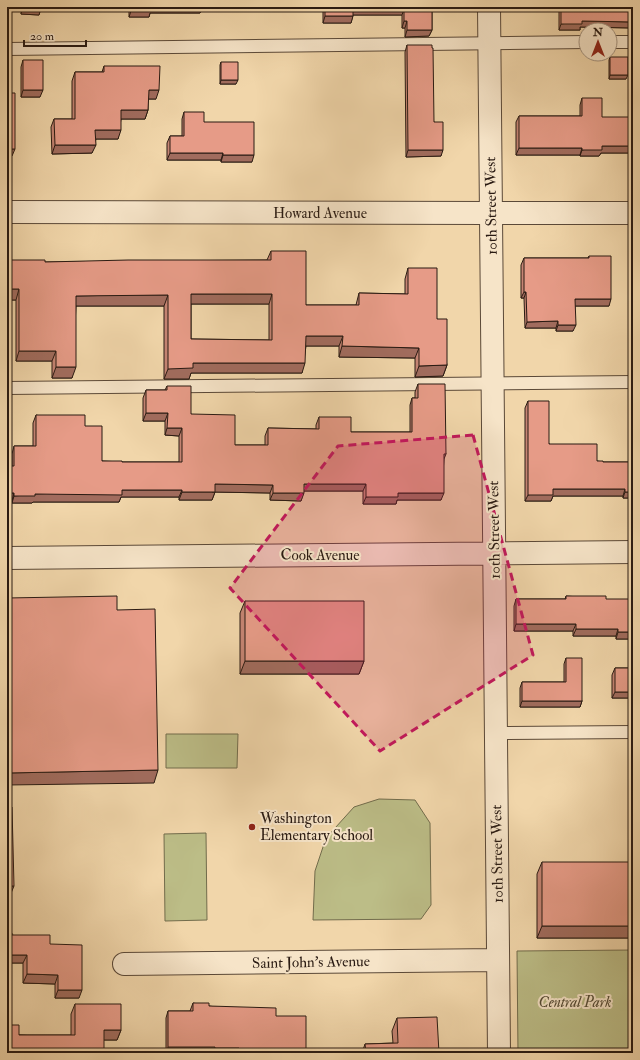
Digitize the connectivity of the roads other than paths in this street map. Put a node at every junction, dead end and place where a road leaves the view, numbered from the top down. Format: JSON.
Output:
{"nodes":[{"id":1,"x":489,"y":7,"type":"edge"},
{"id":2,"x":578,"y":42,"type":"edge"},
{"id":3,"x":618,"y":42,"type":"edge"},
{"id":4,"x":633,"y":42,"type":"edge"},
{"id":5,"x":489,"y":43,"type":"junction"},
{"id":6,"x":7,"y":49,"type":"edge"},
{"id":7,"x":7,"y":212,"type":"edge"},
{"id":8,"x":491,"y":213,"type":"junction"},
{"id":9,"x":633,"y":213,"type":"edge"},
{"id":10,"x":633,"y":382,"type":"edge"},
{"id":11,"x":492,"y":384,"type":"junction"},
{"id":12,"x":7,"y":388,"type":"edge"},
{"id":13,"x":633,"y":552,"type":"edge"},
{"id":14,"x":494,"y":553,"type":"junction"},
{"id":15,"x":7,"y":558,"type":"edge"},
{"id":16,"x":633,"y":732,"type":"edge"},
{"id":17,"x":496,"y":733,"type":"junction"},
{"id":18,"x":498,"y":960,"type":"junction"},
{"id":19,"x":124,"y":964,"type":"dead end"},
{"id":20,"x":499,"y":1053,"type":"edge"}],
"edges":[{"from":1,"to":5,"type":"street","name":"10th Street West"},
{"from":2,"to":5,"type":"lane"},
{"from":3,"to":4,"type":"lane"},
{"from":5,"to":6,"type":"lane"},
{"from":5,"to":8,"type":"street","name":"10th Street West"},
{"from":7,"to":8,"type":"street","name":"Howard Avenue"},
{"from":8,"to":9,"type":"street","name":"Howard Avenue"},
{"from":8,"to":11,"type":"street","name":"10th Street West"},
{"from":10,"to":11,"type":"lane"},
{"from":11,"to":12,"type":"lane"},
{"from":11,"to":14,"type":"street","name":"10th Street West"},
{"from":13,"to":14,"type":"street","name":"Cook Avenue"},
{"from":14,"to":15,"type":"street","name":"Cook Avenue"},
{"from":14,"to":17,"type":"street","name":"10th Street West"},
{"from":16,"to":17,"type":"lane"},
{"from":17,"to":18,"type":"street","name":"10th Street West"},
{"from":18,"to":19,"type":"street","name":"Saint John's Avenue"},
{"from":18,"to":20,"type":"street","name":"10th Street West"}]}
